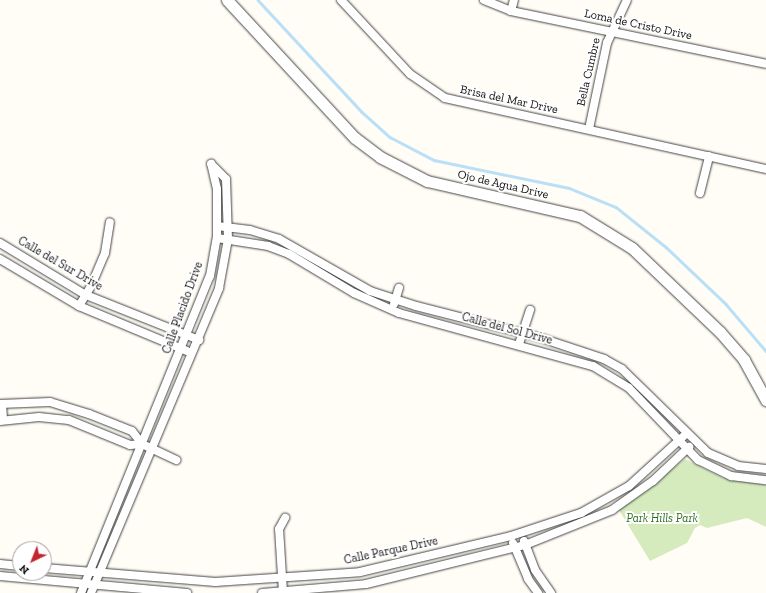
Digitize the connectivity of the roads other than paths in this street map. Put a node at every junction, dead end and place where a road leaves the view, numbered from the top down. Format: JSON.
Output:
{"nodes":[{"id":1,"x":227,"y":0,"type":"edge"},
{"id":2,"x":341,"y":0,"type":"edge"},
{"id":3,"x":484,"y":0,"type":"edge"},
{"id":4,"x":514,"y":0,"type":"edge"},
{"id":5,"x":626,"y":0,"type":"edge"},
{"id":6,"x":511,"y":11,"type":"junction"},
{"id":7,"x":611,"y":32,"type":"junction"},
{"id":8,"x":766,"y":64,"type":"edge"},
{"id":9,"x":589,"y":129,"type":"junction"},
{"id":10,"x":709,"y":156,"type":"junction"},
{"id":11,"x":766,"y":169,"type":"edge"},
{"id":12,"x":700,"y":193,"type":"dead end"},
{"id":13,"x":110,"y":222,"type":"dead end"},
{"id":14,"x":217,"y":226,"type":"junction"},
{"id":15,"x":228,"y":227,"type":"junction"},
{"id":16,"x":217,"y":238,"type":"junction"},
{"id":17,"x":228,"y":239,"type":"junction"},
{"id":18,"x":0,"y":243,"type":"edge"},
{"id":19,"x":0,"y":258,"type":"edge"},
{"id":20,"x":326,"y":265,"type":"junction"},
{"id":21,"x":321,"y":272,"type":"junction"},
{"id":22,"x":399,"y":288,"type":"dead end"},
{"id":23,"x":86,"y":295,"type":"junction"},
{"id":24,"x":396,"y":299,"type":"junction"},
{"id":25,"x":79,"y":306,"type":"junction"},
{"id":26,"x":392,"y":310,"type":"junction"},
{"id":27,"x":530,"y":310,"type":"dead end"},
{"id":28,"x":522,"y":332,"type":"junction"},
{"id":29,"x":188,"y":335,"type":"junction"},
{"id":30,"x":198,"y":340,"type":"junction"},
{"id":31,"x":519,"y":344,"type":"junction"},
{"id":32,"x":182,"y":349,"type":"junction"},
{"id":33,"x":193,"y":354,"type":"junction"},
{"id":34,"x":766,"y":400,"type":"edge"},
{"id":35,"x":657,"y":402,"type":"junction"},
{"id":36,"x":1,"y":404,"type":"edge"},
{"id":37,"x":649,"y":410,"type":"junction"},
{"id":38,"x":2,"y":420,"type":"edge"},
{"id":39,"x":686,"y":434,"type":"junction"},
{"id":40,"x":678,"y":442,"type":"junction"},
{"id":41,"x":694,"y":442,"type":"junction"},
{"id":42,"x":142,"y":444,"type":"junction"},
{"id":43,"x":152,"y":448,"type":"junction"},
{"id":44,"x":685,"y":450,"type":"junction"},
{"id":45,"x":177,"y":460,"type":"dead end"},
{"id":46,"x":766,"y":469,"type":"edge"},
{"id":47,"x":766,"y":480,"type":"edge"},
{"id":48,"x":629,"y":486,"type":"junction"},
{"id":49,"x":636,"y":494,"type":"junction"},
{"id":50,"x":581,"y":513,"type":"junction"},
{"id":51,"x":285,"y":518,"type":"dead end"},
{"id":52,"x":112,"y":519,"type":"junction"},
{"id":53,"x":121,"y":522,"type":"junction"},
{"id":54,"x":586,"y":523,"type":"junction"},
{"id":55,"x":522,"y":533,"type":"junction"},
{"id":56,"x":511,"y":536,"type":"junction"},
{"id":57,"x":525,"y":545,"type":"junction"},
{"id":58,"x":514,"y":547,"type":"junction"},
{"id":59,"x":402,"y":562,"type":"junction"},
{"id":60,"x":0,"y":564,"type":"edge"},
{"id":61,"x":12,"y":565,"type":"edge"},
{"id":62,"x":52,"y":569,"type":"edge"},
{"id":63,"x":90,"y":573,"type":"junction"},
{"id":64,"x":99,"y":574,"type":"junction"},
{"id":65,"x":405,"y":575,"type":"junction"},
{"id":66,"x":0,"y":576,"type":"edge"},
{"id":67,"x":12,"y":576,"type":"edge"},
{"id":68,"x":52,"y":578,"type":"edge"},
{"id":69,"x":281,"y":578,"type":"junction"},
{"id":70,"x":189,"y":580,"type":"junction"},
{"id":71,"x":84,"y":584,"type":"junction"},
{"id":72,"x":94,"y":585,"type":"junction"},
{"id":73,"x":283,"y":592,"type":"edge"},
{"id":74,"x":81,"y":593,"type":"edge"},
{"id":75,"x":91,"y":593,"type":"edge"},
{"id":76,"x":187,"y":593,"type":"edge"},
{"id":77,"x":262,"y":593,"type":"edge"},
{"id":78,"x":538,"y":593,"type":"edge"},
{"id":79,"x":551,"y":593,"type":"edge"}],
"edges":[{"from":1,"to":34,"type":"street","name":"Ojo de Agua Drive"},
{"from":2,"to":9,"type":"street","name":"Brisa del Mar Drive"},
{"from":3,"to":6,"type":"street","name":"Loma de Cristo Drive"},
{"from":4,"to":6,"type":"street"},
{"from":5,"to":7,"type":"street","name":"Bella Cumbre"},
{"from":6,"to":7,"type":"street","name":"Loma de Cristo Drive"},
{"from":7,"to":8,"type":"street","name":"Loma de Cristo Drive"},
{"from":7,"to":9,"type":"street","name":"Bella Cumbre"},
{"from":9,"to":10,"type":"street","name":"Brisa del Mar Drive"},
{"from":10,"to":11,"type":"street","name":"Brisa del Mar Drive"},
{"from":10,"to":12,"type":"street"},
{"from":13,"to":23,"type":"street"},
{"from":14,"to":15,"type":"street","name":"Calle del Sol Drive"},
{"from":14,"to":15,"type":"street","name":"Calle Placido Drive"},
{"from":14,"to":16,"type":"street","name":"Calle Placido Drive"},
{"from":15,"to":17,"type":"street","name":"Calle Placido Drive"},
{"from":15,"to":20,"type":"street","name":"Calle del Sol Drive"},
{"from":16,"to":17,"type":"street","name":"Calle del Sol Drive"},
{"from":16,"to":29,"type":"street","name":"Calle Placido Drive"},
{"from":17,"to":21,"type":"street","name":"Calle del Sol Drive"},
{"from":17,"to":30,"type":"street","name":"Calle Placido Drive"},
{"from":18,"to":23,"type":"street","name":"Calle del Sur Drive"},
{"from":19,"to":25,"type":"street"},
{"from":20,"to":21,"type":"street"},
{"from":20,"to":24,"type":"street","name":"Calle del Sol Drive"},
{"from":21,"to":26,"type":"street","name":"Calle del Sol Drive"},
{"from":22,"to":24,"type":"street"},
{"from":23,"to":25,"type":"street"},
{"from":23,"to":29,"type":"street","name":"Calle del Sur Drive"},
{"from":24,"to":26,"type":"street"},
{"from":24,"to":28,"type":"street","name":"Calle del Sol Drive"},
{"from":25,"to":32,"type":"street"},
{"from":26,"to":31,"type":"street","name":"Calle del Sol Drive"},
{"from":27,"to":28,"type":"street"},
{"from":28,"to":31,"type":"street"},
{"from":28,"to":35,"type":"street","name":"Calle del Sol Drive"},
{"from":29,"to":30,"type":"street","name":"Calle del Sur Drive"},
{"from":29,"to":32,"type":"street","name":"Calle Placido Drive"},
{"from":30,"to":33,"type":"street","name":"Calle Placido Drive"},
{"from":31,"to":37,"type":"street","name":"Calle del Sol Drive"},
{"from":32,"to":33,"type":"street"},
{"from":32,"to":42,"type":"street","name":"Calle Placido Drive"},
{"from":33,"to":43,"type":"street","name":"Calle Placido Drive"},
{"from":35,"to":37,"type":"street"},
{"from":35,"to":39,"type":"street","name":"Calle del Sol Drive"},
{"from":36,"to":38,"type":"street"},
{"from":36,"to":42,"type":"street"},
{"from":37,"to":40,"type":"street","name":"Calle del Sol Drive"},
{"from":38,"to":42,"type":"street"},
{"from":39,"to":40,"type":"street","name":"Calle Parque Drive"},
{"from":39,"to":41,"type":"street","name":"Calle del Sol Drive"},
{"from":40,"to":44,"type":"street","name":"Calle del Sol Drive"},
{"from":40,"to":48,"type":"street","name":"Calle Parque Drive"},
{"from":41,"to":44,"type":"street","name":"Calle Parque Drive"},
{"from":41,"to":46,"type":"street","name":"Calle del Sol Drive"},
{"from":42,"to":43,"type":"street"},
{"from":42,"to":52,"type":"street","name":"Calle Placido Drive"},
{"from":43,"to":45,"type":"street"},
{"from":43,"to":53,"type":"street","name":"Calle Placido Drive"},
{"from":44,"to":47,"type":"street","name":"Calle del Sol Drive"},
{"from":44,"to":49,"type":"street","name":"Calle Parque Drive"},
{"from":48,"to":49,"type":"street"},
{"from":48,"to":50,"type":"street","name":"Calle Parque Drive"},
{"from":49,"to":54,"type":"street","name":"Calle Parque Drive"},
{"from":50,"to":54,"type":"street"},
{"from":50,"to":55,"type":"street","name":"Calle Parque Drive"},
{"from":51,"to":69,"type":"street"},
{"from":52,"to":53,"type":"street"},
{"from":52,"to":63,"type":"street","name":"Calle Placido Drive"},
{"from":53,"to":64,"type":"street","name":"Calle Placido Drive"},
{"from":54,"to":57,"type":"street","name":"Calle Parque Drive"},
{"from":55,"to":56,"type":"street","name":"Calle Parque Drive"},
{"from":55,"to":57,"type":"street"},
{"from":56,"to":58,"type":"street"},
{"from":56,"to":59,"type":"street","name":"Calle Parque Drive"},
{"from":57,"to":58,"type":"street","name":"Calle Parque Drive"},
{"from":57,"to":79,"type":"street"},
{"from":58,"to":65,"type":"street","name":"Calle Parque Drive"},
{"from":58,"to":78,"type":"street"},
{"from":59,"to":65,"type":"street"},
{"from":59,"to":69,"type":"street","name":"Calle Parque Drive"},
{"from":60,"to":61,"type":"street"},
{"from":62,"to":63,"type":"street","name":"Calle Parque Drive"},
{"from":63,"to":64,"type":"street","name":"Calle Parque Drive"},
{"from":63,"to":71,"type":"street","name":"Calle Placido Drive"},
{"from":64,"to":70,"type":"street","name":"Calle Parque Drive"},
{"from":64,"to":72,"type":"street","name":"Calle Placido Drive"},
{"from":65,"to":73,"type":"street","name":"Calle Parque Drive"},
{"from":66,"to":67,"type":"street"},
{"from":68,"to":71,"type":"street"},
{"from":69,"to":70,"type":"street","name":"Calle Parque Drive"},
{"from":69,"to":73,"type":"street"},
{"from":70,"to":76,"type":"street"},
{"from":71,"to":72,"type":"street"},
{"from":71,"to":74,"type":"street","name":"Calle Placido Drive"},
{"from":72,"to":75,"type":"street","name":"Calle Placido Drive"},
{"from":72,"to":76,"type":"street"},
{"from":73,"to":77,"type":"street","name":"Calle Parque Drive"}]}
